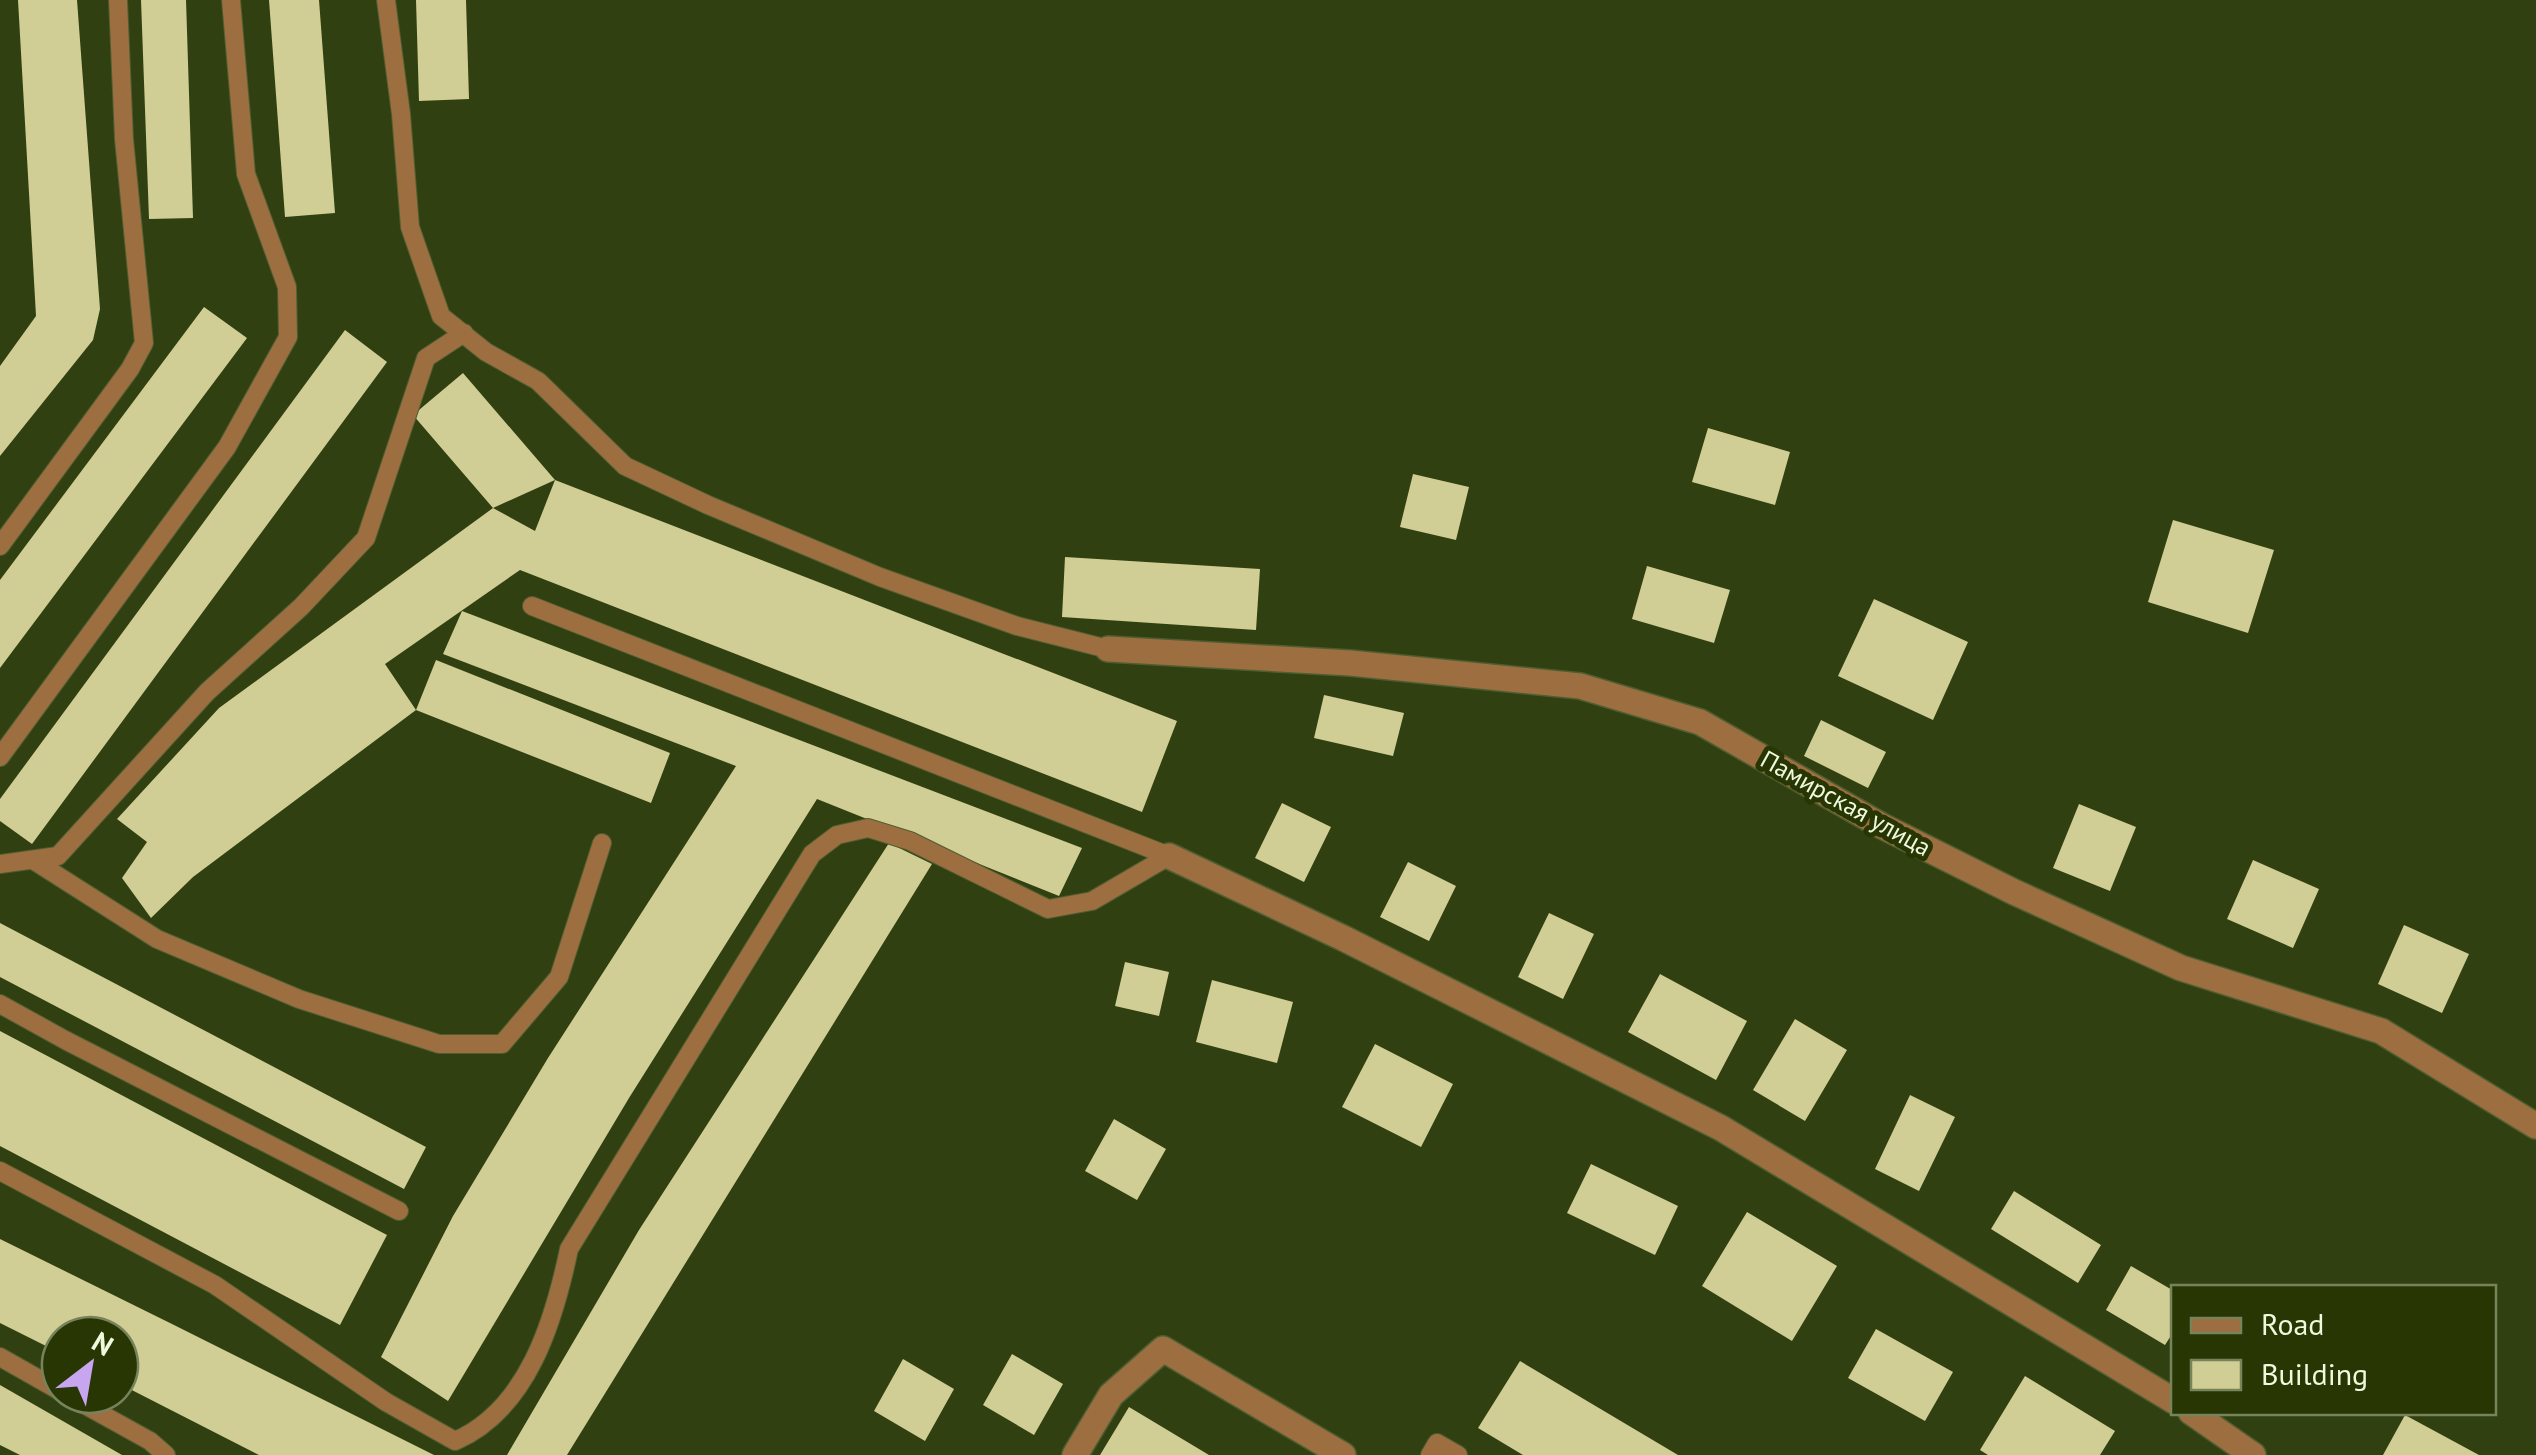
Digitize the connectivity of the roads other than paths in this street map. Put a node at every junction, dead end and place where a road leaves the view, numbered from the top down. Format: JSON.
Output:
{"nodes":[{"id":1,"x":118,"y":0,"type":"edge"},
{"id":2,"x":231,"y":0,"type":"edge"},
{"id":3,"x":386,"y":0,"type":"edge"},
{"id":4,"x":464,"y":334,"type":"junction"},
{"id":5,"x":0,"y":546,"type":"edge"},
{"id":6,"x":532,"y":606,"type":"dead end"},
{"id":7,"x":1108,"y":649,"type":"joint"},
{"id":8,"x":0,"y":757,"type":"edge"},
{"id":9,"x":602,"y":842,"type":"dead end"},
{"id":10,"x":1169,"y":856,"type":"junction"},
{"id":11,"x":32,"y":860,"type":"junction"},
{"id":12,"x":0,"y":864,"type":"edge"},
{"id":13,"x":0,"y":1004,"type":"edge"},
{"id":14,"x":2536,"y":1126,"type":"edge"},
{"id":15,"x":0,"y":1172,"type":"edge"},
{"id":16,"x":399,"y":1211,"type":"dead end"},
{"id":17,"x":0,"y":1357,"type":"edge"},
{"id":18,"x":40,"y":1380,"type":"edge"},
{"id":19,"x":2171,"y":1399,"type":"edge"},
{"id":20,"x":102,"y":1415,"type":"edge"},
{"id":21,"x":2194,"y":1415,"type":"edge"},
{"id":22,"x":166,"y":1455,"type":"edge"},
{"id":23,"x":1075,"y":1455,"type":"edge"},
{"id":24,"x":1343,"y":1455,"type":"edge"},
{"id":25,"x":1430,"y":1455,"type":"edge"},
{"id":26,"x":1458,"y":1455,"type":"edge"},
{"id":27,"x":2252,"y":1455,"type":"edge"}],
"edges":[{"from":1,"to":5,"type":"lane"},
{"from":2,"to":8,"type":"lane"},
{"from":3,"to":4,"type":"lane"},
{"from":4,"to":7,"type":"lane"},
{"from":4,"to":11,"type":"lane"},
{"from":6,"to":10,"type":"lane"},
{"from":7,"to":14,"type":"street","name":"Памирская улица"},
{"from":9,"to":11,"type":"lane"},
{"from":10,"to":15,"type":"lane"},
{"from":10,"to":19,"type":"street"},
{"from":11,"to":12,"type":"lane"},
{"from":13,"to":16,"type":"lane"},
{"from":17,"to":18,"type":"lane"},
{"from":20,"to":22,"type":"lane"},
{"from":21,"to":27,"type":"street"},
{"from":23,"to":24,"type":"street"},
{"from":25,"to":26,"type":"lane"}]}
